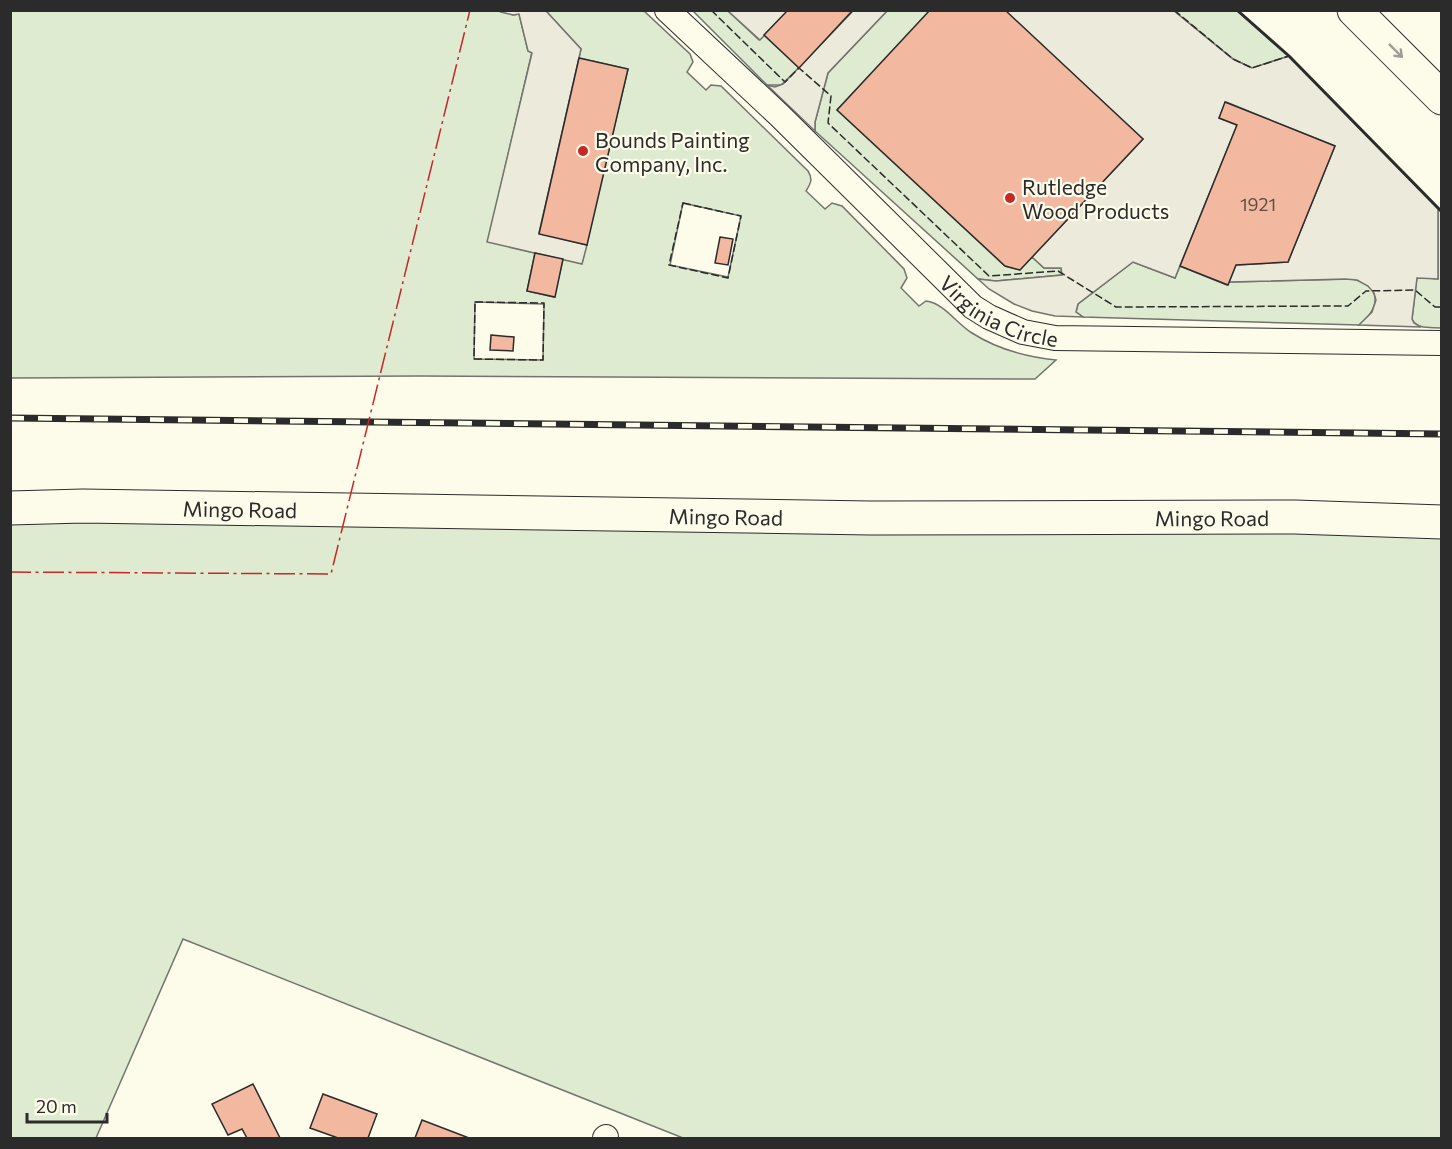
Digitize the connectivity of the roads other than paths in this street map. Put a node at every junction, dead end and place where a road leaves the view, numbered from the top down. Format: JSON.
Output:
{"nodes":[{"id":1,"x":667,"y":10,"type":"edge"},
{"id":2,"x":1354,"y":10,"type":"edge"},
{"id":3,"x":1442,"y":98,"type":"edge"},
{"id":4,"x":1442,"y":343,"type":"edge"},
{"id":5,"x":10,"y":508,"type":"edge"},
{"id":6,"x":1442,"y":522,"type":"edge"}],
"edges":[{"from":1,"to":4,"type":"street","name":"Virginia Circle"},
{"from":2,"to":3,"type":"street","one_way":true},
{"from":5,"to":6,"type":"street","name":"Mingo Road"}]}
